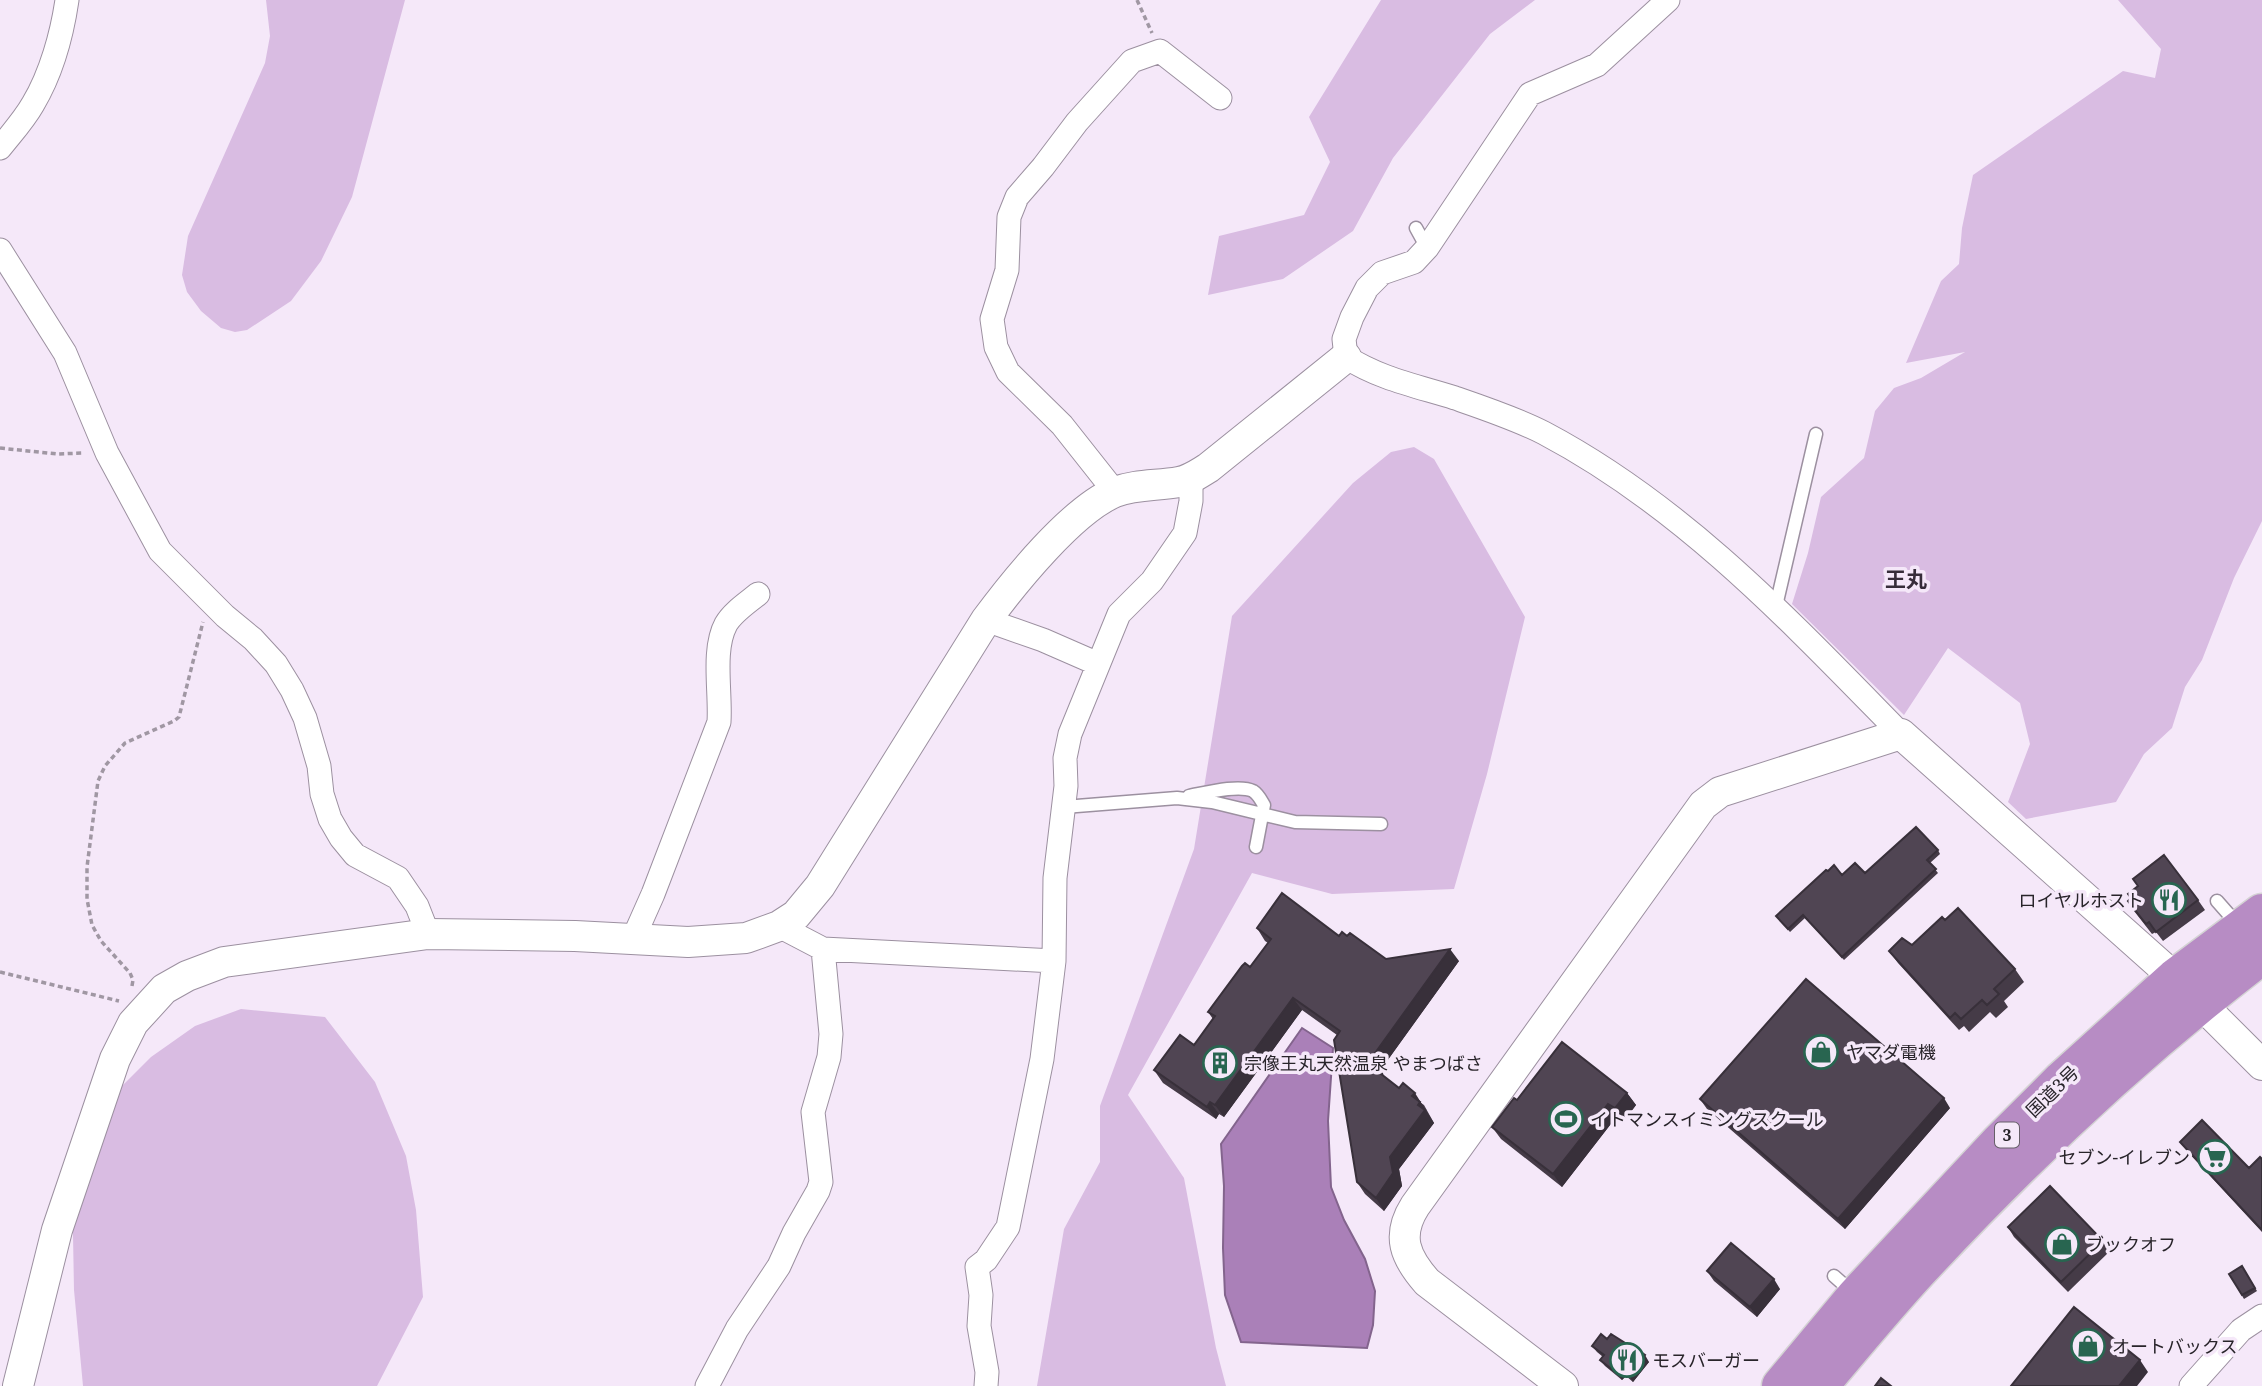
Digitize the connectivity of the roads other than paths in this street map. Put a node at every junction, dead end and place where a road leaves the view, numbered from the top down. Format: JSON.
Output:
{"nodes":[{"id":1,"x":67,"y":0,"type":"edge"},
{"id":2,"x":1668,"y":0,"type":"edge"},
{"id":3,"x":1220,"y":98,"type":"dead end"},
{"id":4,"x":0,"y":148,"type":"edge"},
{"id":5,"x":0,"y":250,"type":"edge"},
{"id":6,"x":1346,"y":357,"type":"junction"},
{"id":7,"x":1816,"y":434,"type":"dead end"},
{"id":8,"x":1191,"y":478,"type":"junction"},
{"id":9,"x":1115,"y":492,"type":"junction"},
{"id":10,"x":758,"y":594,"type":"dead end"},
{"id":11,"x":1776,"y":606,"type":"junction"},
{"id":12,"x":986,"y":620,"type":"junction"},
{"id":13,"x":1098,"y":664,"type":"junction"},
{"id":14,"x":1901,"y":734,"type":"junction"},
{"id":15,"x":1177,"y":799,"type":"junction"},
{"id":16,"x":1064,"y":807,"type":"junction"},
{"id":17,"x":1262,"y":814,"type":"junction"},
{"id":18,"x":1381,"y":824,"type":"dead end"},
{"id":19,"x":1256,"y":847,"type":"dead end"},
{"id":20,"x":2246,"y":924,"type":"edge"},
{"id":21,"x":779,"y":926,"type":"junction"},
{"id":22,"x":428,"y":934,"type":"junction"},
{"id":23,"x":633,"y":939,"type":"junction"},
{"id":24,"x":823,"y":949,"type":"junction"},
{"id":25,"x":1054,"y":961,"type":"junction"},
{"id":26,"x":2188,"y":990,"type":"junction"},
{"id":27,"x":2262,"y":1065,"type":"edge"},
{"id":28,"x":2262,"y":1316,"type":"edge"},
{"id":29,"x":18,"y":1386,"type":"edge"},
{"id":30,"x":707,"y":1386,"type":"edge"},
{"id":31,"x":986,"y":1386,"type":"edge"},
{"id":32,"x":1563,"y":1386,"type":"edge"},
{"id":33,"x":1781,"y":1386,"type":"edge"},
{"id":34,"x":1819,"y":1386,"type":"edge"},
{"id":35,"x":2191,"y":1386,"type":"edge"}],
"edges":[{"from":1,"to":4,"type":"street"},
{"from":2,"to":6,"type":"street"},
{"from":3,"to":9,"type":"street"},
{"from":5,"to":22,"type":"street"},
{"from":6,"to":8,"type":"street"},
{"from":6,"to":11,"type":"street"},
{"from":7,"to":11,"type":"lane"},
{"from":8,"to":9,"type":"street"},
{"from":8,"to":13,"type":"street"},
{"from":9,"to":12,"type":"street"},
{"from":10,"to":23,"type":"street"},
{"from":11,"to":14,"type":"street"},
{"from":12,"to":13,"type":"street"},
{"from":12,"to":21,"type":"street"},
{"from":13,"to":16,"type":"street"},
{"from":14,"to":26,"type":"street"},
{"from":14,"to":32,"type":"street"},
{"from":15,"to":16,"type":"lane"},
{"from":15,"to":17,"type":"lane"},
{"from":15,"to":17,"type":"lane"},
{"from":16,"to":25,"type":"street"},
{"from":17,"to":18,"type":"lane"},
{"from":17,"to":19,"type":"lane"},
{"from":20,"to":26,"type":"highway","name":"国道3号","number":"3"},
{"from":21,"to":23,"type":"street"},
{"from":21,"to":24,"type":"street"},
{"from":22,"to":23,"type":"street"},
{"from":22,"to":29,"type":"street"},
{"from":24,"to":25,"type":"street"},
{"from":24,"to":30,"type":"street"},
{"from":25,"to":31,"type":"street"},
{"from":26,"to":27,"type":"street"},
{"from":26,"to":33,"type":"highway","name":"国道3号","number":"3"},
{"from":26,"to":34,"type":"highway","name":"国道3号","number":"3"},
{"from":28,"to":35,"type":"street"}]}
